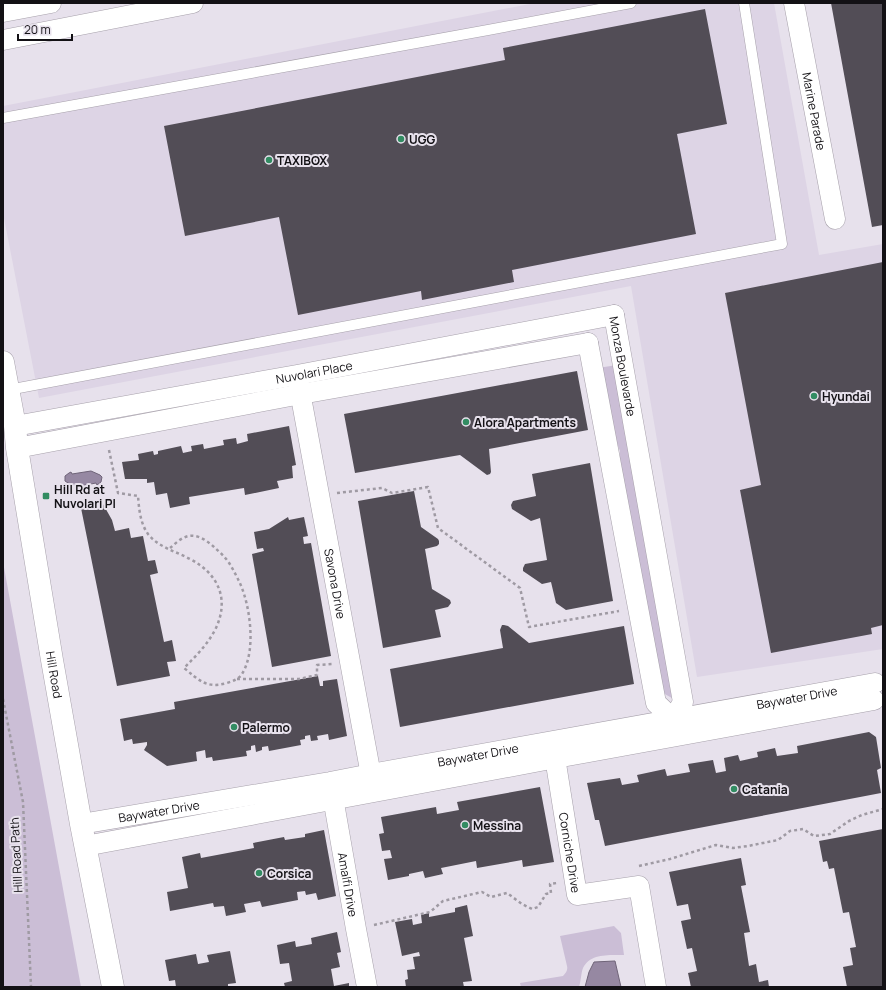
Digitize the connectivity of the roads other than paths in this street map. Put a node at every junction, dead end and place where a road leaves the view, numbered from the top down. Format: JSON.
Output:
{"nodes":[{"id":1,"x":52,"y":3,"type":"edge"},
{"id":2,"x":193,"y":3,"type":"edge"},
{"id":3,"x":631,"y":3,"type":"edge"},
{"id":4,"x":744,"y":3,"type":"edge"},
{"id":5,"x":794,"y":3,"type":"edge"},
{"id":6,"x":3,"y":12,"type":"edge"},
{"id":7,"x":3,"y":40,"type":"edge"},
{"id":8,"x":3,"y":118,"type":"edge"},
{"id":9,"x":835,"y":219,"type":"dead end"},
{"id":10,"x":614,"y":315,"type":"junction"},
{"id":11,"x":588,"y":343,"type":"junction"},
{"id":12,"x":3,"y":362,"type":"edge"},
{"id":13,"x":297,"y":375,"type":"junction"},
{"id":14,"x":8,"y":390,"type":"junction"},
{"id":15,"x":301,"y":394,"type":"junction"},
{"id":16,"x":15,"y":426,"type":"junction"},
{"id":17,"x":17,"y":448,"type":"junction"},
{"id":18,"x":879,"y":692,"type":"edge"},
{"id":19,"x":674,"y":728,"type":"junction"},
{"id":20,"x":554,"y":749,"type":"junction"},
{"id":21,"x":373,"y":783,"type":"junction"},
{"id":22,"x":332,"y":791,"type":"junction"},
{"id":23,"x":81,"y":824,"type":"junction"},
{"id":24,"x":85,"y":846,"type":"junction"},
{"id":25,"x":113,"y":987,"type":"edge"},
{"id":26,"x":367,"y":987,"type":"edge"},
{"id":27,"x":656,"y":987,"type":"edge"}],
"edges":[{"from":1,"to":6,"type":"street"},
{"from":2,"to":7,"type":"street"},
{"from":3,"to":8,"type":"lane"},
{"from":4,"to":14,"type":"lane"},
{"from":5,"to":9,"type":"street","name":"Marine Parade"},
{"from":10,"to":11,"type":"street","name":"Monza Boulevarde"},
{"from":10,"to":13,"type":"street","name":"Nuvolari Place"},
{"from":10,"to":19,"type":"street","name":"Monza Boulevarde"},
{"from":11,"to":15,"type":"street","name":"Nuvolari Place"},
{"from":11,"to":19,"type":"street"},
{"from":12,"to":14,"type":"street","name":"Hill Road"},
{"from":13,"to":15,"type":"street","name":"Savona Drive"},
{"from":13,"to":16,"type":"street","name":"Nuvolari Place"},
{"from":14,"to":16,"type":"street","name":"Hill Road"},
{"from":15,"to":17,"type":"street","name":"Nuvolari Place"},
{"from":15,"to":21,"type":"street","name":"Savona Drive"},
{"from":16,"to":17,"type":"street","name":"Hill Road"},
{"from":17,"to":23,"type":"street","name":"Hill Road"},
{"from":18,"to":19,"type":"street","name":"Baywater Drive"},
{"from":19,"to":20,"type":"street","name":"Baywater Drive"},
{"from":20,"to":21,"type":"street","name":"Baywater Drive"},
{"from":20,"to":27,"type":"street","name":"Corniche Drive"},
{"from":21,"to":22,"type":"street","name":"Baywater Drive"},
{"from":22,"to":23,"type":"street","name":"Baywater Drive"},
{"from":22,"to":24,"type":"street","name":"Baywater Drive"},
{"from":22,"to":26,"type":"street","name":"Amalfi Drive"},
{"from":23,"to":24,"type":"street","name":"Hill Road"},
{"from":24,"to":25,"type":"street","name":"Hill Road"}]}
